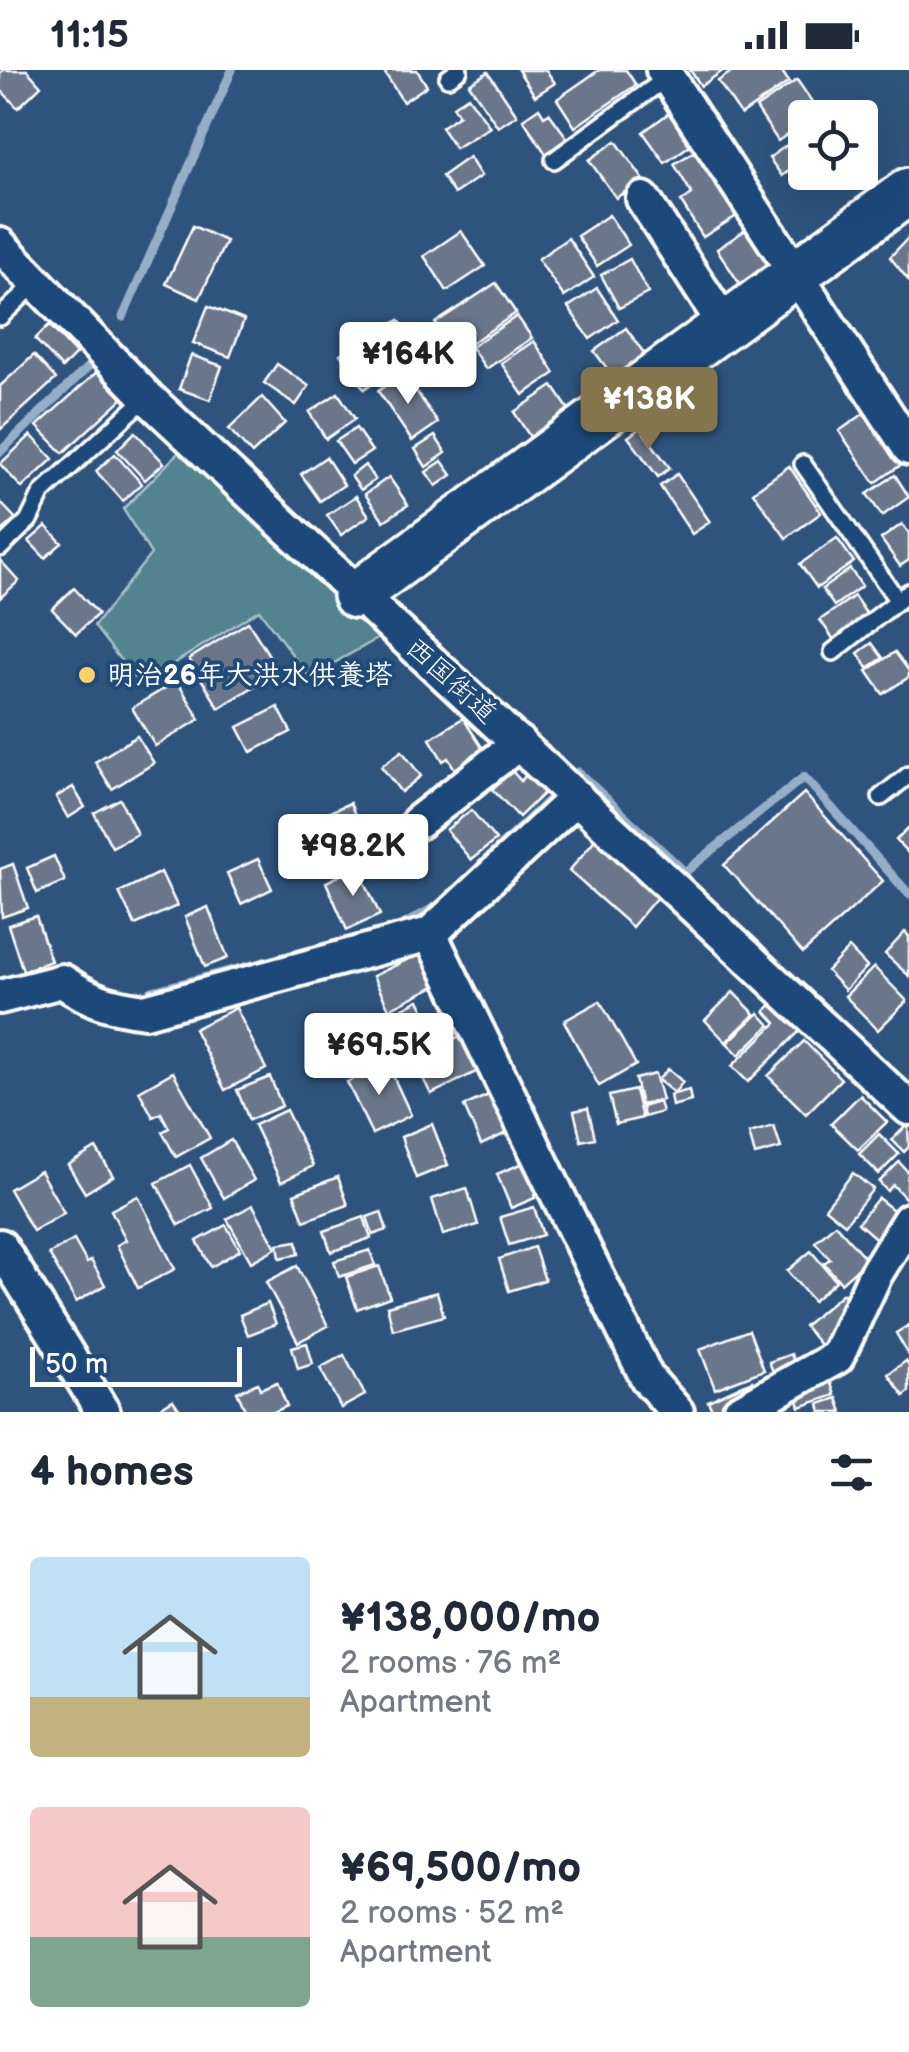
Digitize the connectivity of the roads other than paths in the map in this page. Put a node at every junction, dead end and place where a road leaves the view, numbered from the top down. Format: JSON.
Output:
{"nodes":[{"id":1,"x":665,"y":74,"type":"edge"},
{"id":2,"x":554,"y":160,"type":"dead end"},
{"id":3,"x":909,"y":191,"type":"edge"},
{"id":4,"x":643,"y":199,"type":"dead end"},
{"id":5,"x":0,"y":245,"type":"edge"},
{"id":6,"x":795,"y":275,"type":"junction"},
{"id":7,"x":36,"y":283,"type":"junction"},
{"id":8,"x":0,"y":317,"type":"edge"},
{"id":9,"x":726,"y":326,"type":"junction"},
{"id":10,"x":147,"y":396,"type":"junction"},
{"id":11,"x":909,"y":448,"type":"edge"},
{"id":12,"x":803,"y":464,"type":"dead end"},
{"id":13,"x":0,"y":548,"type":"edge"},
{"id":14,"x":356,"y":595,"type":"junction"},
{"id":15,"x":904,"y":597,"type":"edge"},
{"id":16,"x":833,"y":652,"type":"dead end"},
{"id":17,"x":519,"y":743,"type":"junction"},
{"id":18,"x":909,"y":775,"type":"edge"},
{"id":19,"x":881,"y":797,"type":"dead end"},
{"id":20,"x":578,"y":798,"type":"junction"},
{"id":21,"x":418,"y":822,"type":"dead end"},
{"id":22,"x":430,"y":934,"type":"junction"},
{"id":23,"x":0,"y":997,"type":"edge"},
{"id":24,"x":909,"y":1108,"type":"edge"},
{"id":25,"x":909,"y":1220,"type":"edge"},
{"id":26,"x":0,"y":1246,"type":"edge"},
{"id":27,"x":103,"y":1412,"type":"edge"},
{"id":28,"x":678,"y":1412,"type":"edge"},
{"id":29,"x":739,"y":1412,"type":"edge"}],
"edges":[{"from":1,"to":2,"type":"lane"},
{"from":1,"to":6,"type":"street"},
{"from":3,"to":6,"type":"street"},
{"from":4,"to":9,"type":"street"},
{"from":5,"to":7,"type":"street","name":"西国街道"},
{"from":6,"to":9,"type":"street"},
{"from":6,"to":11,"type":"street"},
{"from":7,"to":8,"type":"lane"},
{"from":7,"to":10,"type":"street","name":"西国街道"},
{"from":9,"to":14,"type":"street"},
{"from":10,"to":13,"type":"lane"},
{"from":10,"to":14,"type":"street","name":"西国街道"},
{"from":12,"to":15,"type":"lane"},
{"from":14,"to":17,"type":"street","name":"西国街道"},
{"from":15,"to":16,"type":"lane"},
{"from":17,"to":20,"type":"street","name":"西国街道"},
{"from":17,"to":21,"type":"street"},
{"from":18,"to":19,"type":"lane"},
{"from":20,"to":22,"type":"street"},
{"from":20,"to":24,"type":"street","name":"西国街道"},
{"from":22,"to":23,"type":"street"},
{"from":22,"to":28,"type":"street"},
{"from":25,"to":29,"type":"street"},
{"from":26,"to":27,"type":"street"}]}
